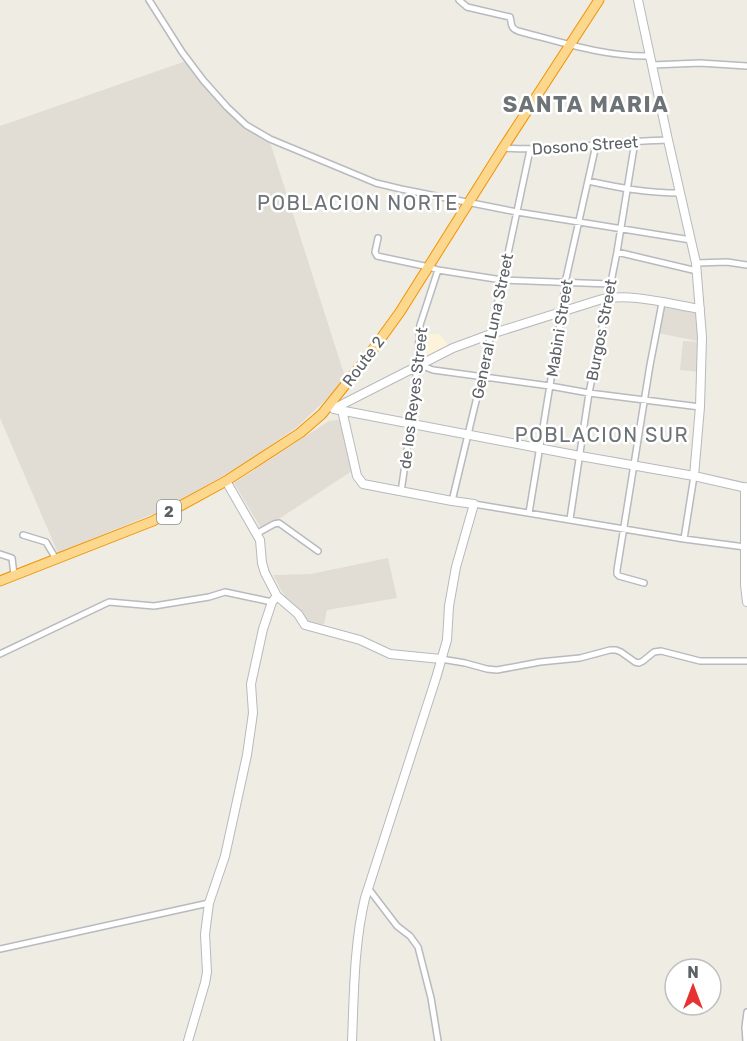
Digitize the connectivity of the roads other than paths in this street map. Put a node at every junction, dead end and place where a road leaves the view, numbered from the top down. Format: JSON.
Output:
{"nodes":[{"id":1,"x":149,"y":0,"type":"edge"},
{"id":2,"x":459,"y":0,"type":"edge"},
{"id":3,"x":599,"y":0,"type":"edge"},
{"id":4,"x":638,"y":0,"type":"edge"},
{"id":5,"x":570,"y":45,"type":"junction"},
{"id":6,"x":650,"y":56,"type":"junction"},
{"id":7,"x":652,"y":65,"type":"junction"},
{"id":8,"x":747,"y":66,"type":"edge"},
{"id":9,"x":668,"y":140,"type":"junction"},
{"id":10,"x":635,"y":141,"type":"junction"},
{"id":11,"x":596,"y":145,"type":"junction"},
{"id":12,"x":503,"y":148,"type":"junction"},
{"id":13,"x":530,"y":150,"type":"junction"},
{"id":14,"x":588,"y":181,"type":"junction"},
{"id":15,"x":626,"y":190,"type":"junction"},
{"id":16,"x":680,"y":193,"type":"junction"},
{"id":17,"x":470,"y":203,"type":"junction"},
{"id":18,"x":518,"y":212,"type":"junction"},
{"id":19,"x":579,"y":222,"type":"junction"},
{"id":20,"x":620,"y":229,"type":"junction"},
{"id":21,"x":378,"y":238,"type":"dead end"},
{"id":22,"x":691,"y":240,"type":"junction"},
{"id":23,"x":617,"y":252,"type":"junction"},
{"id":24,"x":747,"y":265,"type":"edge"},
{"id":25,"x":696,"y":267,"type":"junction"},
{"id":26,"x":433,"y":268,"type":"junction"},
{"id":27,"x":502,"y":280,"type":"junction"},
{"id":28,"x":565,"y":283,"type":"junction"},
{"id":29,"x":610,"y":284,"type":"junction"},
{"id":30,"x":608,"y":298,"type":"junction"},
{"id":31,"x":662,"y":303,"type":"junction"},
{"id":32,"x":700,"y":309,"type":"junction"},
{"id":33,"x":562,"y":312,"type":"junction"},
{"id":34,"x":491,"y":334,"type":"junction"},
{"id":35,"x":419,"y":366,"type":"junction"},
{"id":36,"x":482,"y":376,"type":"junction"},
{"id":37,"x":550,"y":386,"type":"junction"},
{"id":38,"x":589,"y":393,"type":"junction"},
{"id":39,"x":644,"y":400,"type":"junction"},
{"id":40,"x":700,"y":407,"type":"junction"},
{"id":41,"x":338,"y":409,"type":"junction"},
{"id":42,"x":322,"y":414,"type":"junction"},
{"id":43,"x":411,"y":423,"type":"junction"},
{"id":44,"x":467,"y":434,"type":"junction"},
{"id":45,"x":541,"y":448,"type":"junction"},
{"id":46,"x":580,"y":456,"type":"junction"},
{"id":47,"x":634,"y":466,"type":"junction"},
{"id":48,"x":694,"y":476,"type":"junction"},
{"id":49,"x":226,"y":481,"type":"junction"},
{"id":50,"x":746,"y":488,"type":"edge"},
{"id":51,"x":401,"y":492,"type":"junction"},
{"id":52,"x":453,"y":501,"type":"junction"},
{"id":53,"x":474,"y":504,"type":"junction"},
{"id":54,"x":529,"y":513,"type":"junction"},
{"id":55,"x":570,"y":519,"type":"junction"},
{"id":56,"x":624,"y":528,"type":"junction"},
{"id":57,"x":256,"y":534,"type":"junction"},
{"id":58,"x":23,"y":535,"type":"dead end"},
{"id":59,"x":684,"y":539,"type":"junction"},
{"id":60,"x":745,"y":547,"type":"junction"},
{"id":61,"x":318,"y":551,"type":"dead end"},
{"id":62,"x":0,"y":554,"type":"edge"},
{"id":63,"x":56,"y":559,"type":"junction"},
{"id":64,"x":14,"y":575,"type":"junction"},
{"id":65,"x":0,"y":580,"type":"edge"},
{"id":66,"x":644,"y":583,"type":"dead end"},
{"id":67,"x":275,"y":599,"type":"junction"},
{"id":68,"x":747,"y":602,"type":"edge"},
{"id":69,"x":0,"y":654,"type":"edge"},
{"id":70,"x":441,"y":661,"type":"junction"},
{"id":71,"x":747,"y":661,"type":"edge"},
{"id":72,"x":368,"y":888,"type":"junction"},
{"id":73,"x":210,"y":903,"type":"junction"},
{"id":74,"x":0,"y":949,"type":"edge"},
{"id":75,"x":747,"y":1012,"type":"edge"},
{"id":76,"x":188,"y":1041,"type":"edge"},
{"id":77,"x":352,"y":1041,"type":"edge"},
{"id":78,"x":438,"y":1041,"type":"edge"},
{"id":79,"x":746,"y":1041,"type":"edge"}],
"edges":[{"from":1,"to":17,"type":"street"},
{"from":2,"to":5,"type":"street"},
{"from":3,"to":5,"type":"highway","name":"Route 2","number":"2"},
{"from":4,"to":6,"type":"street"},
{"from":5,"to":6,"type":"street"},
{"from":5,"to":12,"type":"highway","name":"Route 2","number":"2"},
{"from":6,"to":7,"type":"street"},
{"from":7,"to":8,"type":"street"},
{"from":7,"to":9,"type":"street"},
{"from":9,"to":10,"type":"street","name":"Dosono Street"},
{"from":9,"to":16,"type":"street"},
{"from":10,"to":11,"type":"street","name":"Dosono Street"},
{"from":10,"to":15,"type":"street","name":"Burgos Street"},
{"from":11,"to":13,"type":"street","name":"Dosono Street"},
{"from":11,"to":14,"type":"street","name":"Mabini Street"},
{"from":12,"to":13,"type":"street","name":"Dosono Street"},
{"from":12,"to":17,"type":"highway","name":"Route 2","number":"2"},
{"from":13,"to":18,"type":"street","name":"General Luna Street"},
{"from":14,"to":15,"type":"street"},
{"from":14,"to":19,"type":"street","name":"Mabini Street"},
{"from":15,"to":16,"type":"street"},
{"from":15,"to":20,"type":"street","name":"Burgos Street"},
{"from":16,"to":22,"type":"street"},
{"from":17,"to":18,"type":"street"},
{"from":17,"to":26,"type":"highway","name":"Route 2","number":"2"},
{"from":18,"to":19,"type":"street"},
{"from":18,"to":27,"type":"street","name":"General Luna Street"},
{"from":19,"to":20,"type":"street"},
{"from":19,"to":28,"type":"street","name":"Mabini Street"},
{"from":20,"to":22,"type":"street"},
{"from":20,"to":23,"type":"street","name":"Burgos Street"},
{"from":21,"to":26,"type":"street"},
{"from":22,"to":25,"type":"street"},
{"from":23,"to":25,"type":"street"},
{"from":23,"to":29,"type":"street","name":"Burgos Street"},
{"from":24,"to":25,"type":"street"},
{"from":25,"to":32,"type":"street"},
{"from":26,"to":27,"type":"street"},
{"from":26,"to":35,"type":"street","name":"de los Reyes Street"},
{"from":26,"to":42,"type":"highway","name":"Route 2","number":"2"},
{"from":27,"to":28,"type":"street"},
{"from":27,"to":34,"type":"street","name":"General Luna Street"},
{"from":28,"to":29,"type":"street"},
{"from":28,"to":33,"type":"street","name":"Mabini Street"},
{"from":29,"to":30,"type":"street","name":"Burgos Street"},
{"from":30,"to":31,"type":"street"},
{"from":30,"to":33,"type":"street"},
{"from":30,"to":38,"type":"street","name":"Burgos Street"},
{"from":31,"to":32,"type":"street"},
{"from":31,"to":39,"type":"street"},
{"from":32,"to":40,"type":"street"},
{"from":33,"to":34,"type":"street"},
{"from":33,"to":37,"type":"street","name":"Mabini Street"},
{"from":34,"to":35,"type":"street"},
{"from":34,"to":36,"type":"street","name":"General Luna Street"},
{"from":35,"to":36,"type":"street"},
{"from":35,"to":41,"type":"street"},
{"from":35,"to":43,"type":"street","name":"de los Reyes Street"},
{"from":36,"to":37,"type":"street"},
{"from":36,"to":44,"type":"street","name":"General Luna Street"},
{"from":37,"to":38,"type":"street"},
{"from":37,"to":45,"type":"street","name":"Mabini Street"},
{"from":38,"to":39,"type":"street"},
{"from":38,"to":46,"type":"street","name":"Burgos Street"},
{"from":39,"to":40,"type":"street"},
{"from":39,"to":47,"type":"street"},
{"from":40,"to":48,"type":"street"},
{"from":41,"to":42,"type":"street"},
{"from":41,"to":43,"type":"street"},
{"from":41,"to":51,"type":"street"},
{"from":42,"to":49,"type":"highway","name":"Route 2","number":"2"},
{"from":43,"to":44,"type":"street"},
{"from":43,"to":51,"type":"street","name":"de los Reyes Street"},
{"from":44,"to":45,"type":"street"},
{"from":44,"to":52,"type":"street","name":"General Luna Street"},
{"from":45,"to":46,"type":"street"},
{"from":45,"to":54,"type":"street","name":"Mabini Street"},
{"from":46,"to":47,"type":"street"},
{"from":46,"to":55,"type":"street","name":"Burgos Street"},
{"from":47,"to":48,"type":"street"},
{"from":47,"to":56,"type":"street"},
{"from":48,"to":50,"type":"street"},
{"from":48,"to":59,"type":"street"},
{"from":49,"to":57,"type":"street"},
{"from":49,"to":63,"type":"highway","name":"Route 2","number":"2"},
{"from":50,"to":60,"type":"street"},
{"from":51,"to":52,"type":"street"},
{"from":52,"to":53,"type":"street"},
{"from":53,"to":54,"type":"street"},
{"from":53,"to":70,"type":"street"},
{"from":54,"to":55,"type":"street"},
{"from":55,"to":56,"type":"street"},
{"from":56,"to":59,"type":"street"},
{"from":56,"to":66,"type":"street"},
{"from":57,"to":61,"type":"street"},
{"from":57,"to":67,"type":"street"},
{"from":58,"to":63,"type":"street"},
{"from":59,"to":60,"type":"street"},
{"from":60,"to":68,"type":"street"},
{"from":62,"to":64,"type":"street"},
{"from":63,"to":64,"type":"highway","name":"Route 2","number":"2"},
{"from":64,"to":65,"type":"highway","name":"Route 2","number":"2"},
{"from":67,"to":69,"type":"street"},
{"from":67,"to":70,"type":"street"},
{"from":67,"to":73,"type":"street"},
{"from":70,"to":71,"type":"street"},
{"from":70,"to":72,"type":"street"},
{"from":72,"to":77,"type":"street"},
{"from":72,"to":78,"type":"street"},
{"from":73,"to":74,"type":"street"},
{"from":73,"to":76,"type":"street"},
{"from":75,"to":79,"type":"street"}]}
